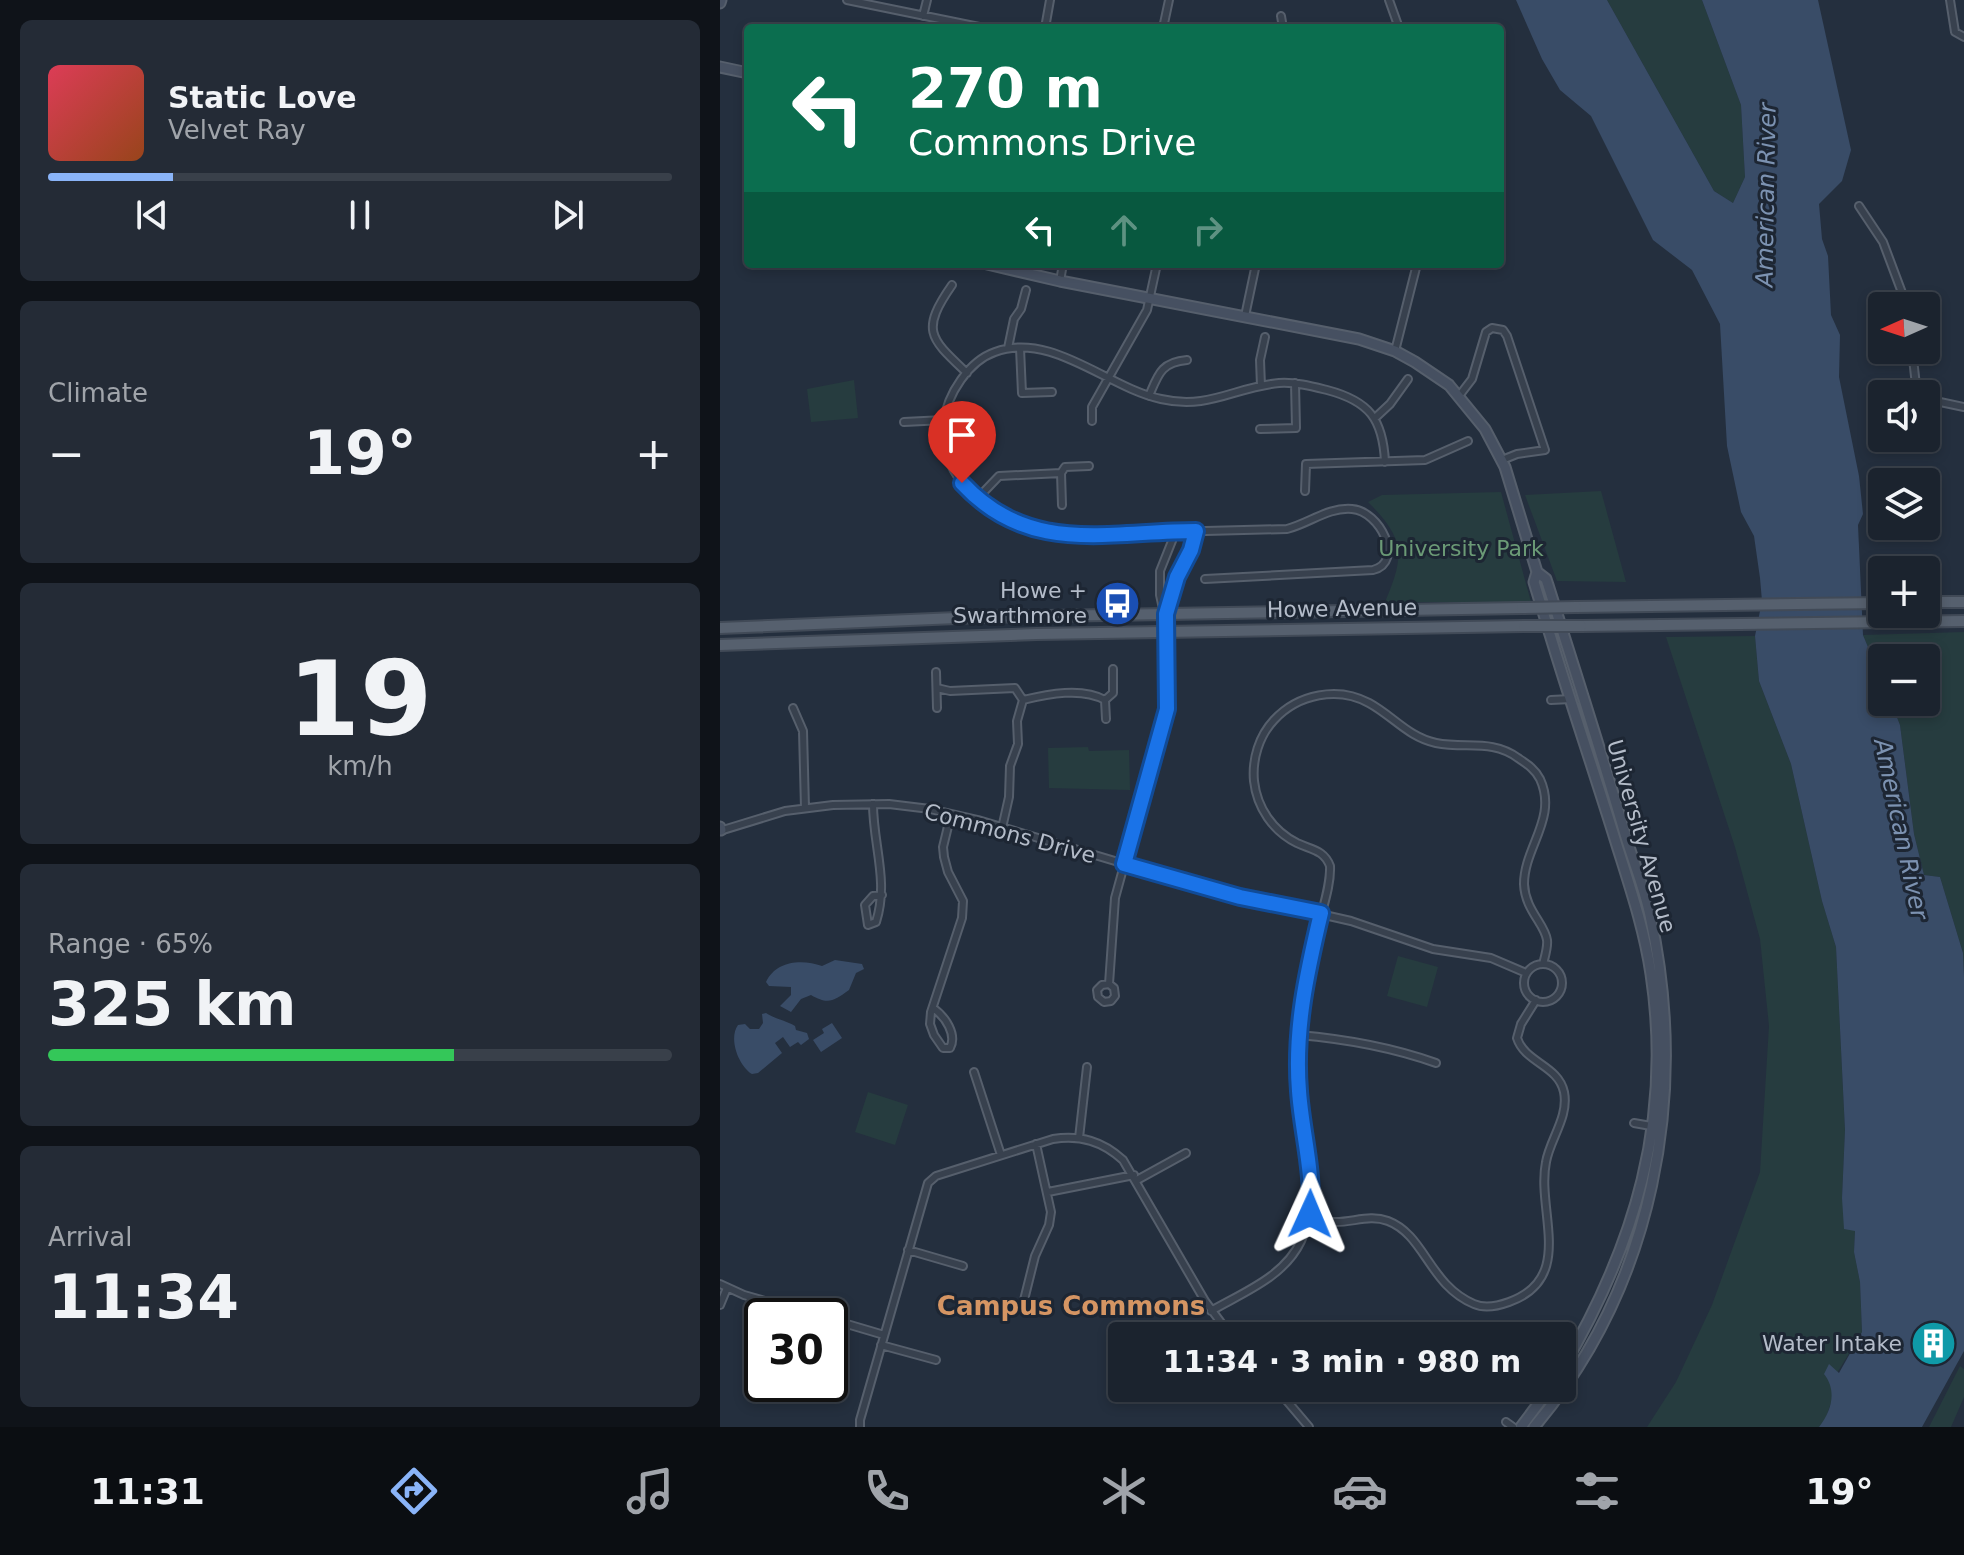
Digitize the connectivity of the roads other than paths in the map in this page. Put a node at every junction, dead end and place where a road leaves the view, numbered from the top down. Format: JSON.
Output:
{"nodes":[{"id":1,"x":847,"y":0,"type":"edge"},
{"id":2,"x":927,"y":0,"type":"edge"},
{"id":3,"x":1050,"y":0,"type":"edge"},
{"id":4,"x":1169,"y":0,"type":"edge"},
{"id":5,"x":1389,"y":0,"type":"edge"},
{"id":6,"x":1950,"y":0,"type":"edge"},
{"id":7,"x":923,"y":16,"type":"junction"},
{"id":8,"x":1281,"y":16,"type":"dead end"},
{"id":9,"x":964,"y":24,"type":"edge"},
{"id":10,"x":1046,"y":24,"type":"edge"},
{"id":11,"x":1164,"y":24,"type":"edge"},
{"id":12,"x":1282,"y":24,"type":"edge"},
{"id":13,"x":1398,"y":24,"type":"edge"},
{"id":14,"x":1964,"y":37,"type":"edge"},
{"id":15,"x":720,"y":67,"type":"edge"},
{"id":16,"x":744,"y":72,"type":"edge"},
{"id":17,"x":1859,"y":206,"type":"dead end"},
{"id":18,"x":1004,"y":268,"type":"edge"},
{"id":19,"x":1062,"y":268,"type":"edge"},
{"id":20,"x":1156,"y":268,"type":"edge"},
{"id":21,"x":1255,"y":268,"type":"edge"},
{"id":22,"x":1416,"y":268,"type":"edge"},
{"id":23,"x":1060,"y":281,"type":"junction"},
{"id":24,"x":952,"y":285,"type":"dead end"},
{"id":25,"x":1026,"y":290,"type":"dead end"},
{"id":26,"x":1902,"y":292,"type":"edge"},
{"id":27,"x":1150,"y":297,"type":"junction"},
{"id":28,"x":1245,"y":316,"type":"junction"},
{"id":29,"x":1265,"y":337,"type":"dead end"},
{"id":30,"x":1008,"y":348,"type":"junction"},
{"id":31,"x":1020,"y":348,"type":"junction"},
{"id":32,"x":1395,"y":351,"type":"junction"},
{"id":33,"x":1187,"y":360,"type":"dead end"},
{"id":34,"x":967,"y":373,"type":"junction"},
{"id":35,"x":1109,"y":377,"type":"junction"},
{"id":36,"x":1408,"y":379,"type":"dead end"},
{"id":37,"x":1295,"y":383,"type":"junction"},
{"id":38,"x":1261,"y":386,"type":"junction"},
{"id":39,"x":1052,"y":392,"type":"dead end"},
{"id":40,"x":1149,"y":396,"type":"junction"},
{"id":41,"x":1459,"y":396,"type":"junction"},
{"id":42,"x":1940,"y":402,"type":"edge"},
{"id":43,"x":1964,"y":407,"type":"edge"},
{"id":44,"x":947,"y":409,"type":"junction"},
{"id":45,"x":1375,"y":418,"type":"junction"},
{"id":46,"x":944,"y":420,"type":"junction"},
{"id":47,"x":1092,"y":421,"type":"dead end"},
{"id":48,"x":904,"y":422,"type":"dead end"},
{"id":49,"x":1260,"y":429,"type":"dead end"},
{"id":50,"x":1468,"y":441,"type":"dead end"},
{"id":51,"x":981,"y":448,"type":"dead end"},
{"id":52,"x":1502,"y":460,"type":"junction"},
{"id":53,"x":1385,"y":462,"type":"junction"},
{"id":54,"x":1089,"y":466,"type":"dead end"},
{"id":55,"x":1061,"y":473,"type":"junction"},
{"id":56,"x":1305,"y":491,"type":"dead end"},
{"id":57,"x":977,"y":499,"type":"junction"},
{"id":58,"x":1062,"y":505,"type":"dead end"},
{"id":59,"x":1176,"y":531,"type":"junction"},
{"id":60,"x":1196,"y":531,"type":"junction"},
{"id":61,"x":1537,"y":572,"type":"junction"},
{"id":62,"x":1205,"y":579,"type":"dead end"},
{"id":63,"x":1940,"y":602,"type":"edge"},
{"id":64,"x":1964,"y":602,"type":"edge"},
{"id":65,"x":1868,"y":603,"type":"edge"},
{"id":66,"x":1166,"y":614,"type":"junction"},
{"id":67,"x":1964,"y":621,"type":"edge"},
{"id":68,"x":720,"y":628,"type":"edge"},
{"id":69,"x":1168,"y":632,"type":"junction"},
{"id":70,"x":720,"y":645,"type":"edge"},
{"id":71,"x":1113,"y":669,"type":"dead end"},
{"id":72,"x":936,"y":672,"type":"dead end"},
{"id":73,"x":937,"y":688,"type":"junction"},
{"id":74,"x":1571,"y":699,"type":"junction"},
{"id":75,"x":1023,"y":700,"type":"junction"},
{"id":76,"x":1105,"y":700,"type":"junction"},
{"id":77,"x":1551,"y":700,"type":"dead end"},
{"id":78,"x":793,"y":708,"type":"dead end"},
{"id":79,"x":937,"y":708,"type":"dead end"},
{"id":80,"x":1106,"y":719,"type":"dead end"},
{"id":81,"x":873,"y":804,"type":"junction"},
{"id":82,"x":805,"y":808,"type":"junction"},
{"id":83,"x":951,"y":814,"type":"junction"},
{"id":84,"x":1002,"y":828,"type":"junction"},
{"id":85,"x":720,"y":829,"type":"edge"},
{"id":86,"x":1124,"y":864,"type":"junction"},
{"id":87,"x":882,"y":895,"type":"junction"},
{"id":88,"x":1321,"y":913,"type":"junction"},
{"id":89,"x":1543,"y":964,"type":"junction"},
{"id":90,"x":1526,"y":973,"type":"junction"},
{"id":91,"x":1109,"y":984,"type":"dead end"},
{"id":92,"x":1536,"y":1000,"type":"junction"},
{"id":93,"x":933,"y":1008,"type":"junction"},
{"id":94,"x":1298,"y":1035,"type":"junction"},
{"id":95,"x":1436,"y":1063,"type":"dead end"},
{"id":96,"x":1087,"y":1067,"type":"dead end"},
{"id":97,"x":974,"y":1072,"type":"dead end"},
{"id":98,"x":1634,"y":1123,"type":"dead end"},
{"id":99,"x":1651,"y":1126,"type":"junction"},
{"id":100,"x":1079,"y":1138,"type":"junction"},
{"id":101,"x":1036,"y":1144,"type":"junction"},
{"id":102,"x":1186,"y":1153,"type":"dead end"},
{"id":103,"x":1001,"y":1155,"type":"junction"},
{"id":104,"x":1136,"y":1178,"type":"junction"},
{"id":105,"x":1048,"y":1192,"type":"junction"},
{"id":106,"x":1309,"y":1218,"type":"junction"},
{"id":107,"x":908,"y":1250,"type":"junction"},
{"id":108,"x":963,"y":1266,"type":"dead end"},
{"id":109,"x":720,"y":1284,"type":"edge"},
{"id":110,"x":727,"y":1288,"type":"junction"},
{"id":111,"x":760,"y":1298,"type":"edge"},
{"id":112,"x":720,"y":1305,"type":"edge"},
{"id":113,"x":1022,"y":1308,"type":"dead end"},
{"id":114,"x":1211,"y":1311,"type":"junction"},
{"id":115,"x":1220,"y":1322,"type":"edge"},
{"id":116,"x":848,"y":1324,"type":"edge"},
{"id":117,"x":884,"y":1335,"type":"junction"},
{"id":118,"x":1576,"y":1343,"type":"edge"},
{"id":119,"x":881,"y":1345,"type":"junction"},
{"id":120,"x":936,"y":1360,"type":"dead end"},
{"id":121,"x":1288,"y":1402,"type":"edge"},
{"id":122,"x":1540,"y":1402,"type":"edge"},
{"id":123,"x":1506,"y":1422,"type":"dead end"},
{"id":124,"x":860,"y":1427,"type":"edge"},
{"id":125,"x":1309,"y":1427,"type":"edge"},
{"id":126,"x":1513,"y":1427,"type":"edge"},
{"id":127,"x":1521,"y":1427,"type":"edge"},
{"id":128,"x":1534,"y":1427,"type":"edge"}],
"edges":[{"from":1,"to":7,"type":"street"},
{"from":2,"to":7,"type":"street"},
{"from":3,"to":10,"type":"street"},
{"from":4,"to":11,"type":"street"},
{"from":5,"to":13,"type":"street"},
{"from":6,"to":14,"type":"street"},
{"from":7,"to":9,"type":"street"},
{"from":8,"to":12,"type":"street"},
{"from":15,"to":16,"type":"street"},
{"from":17,"to":26,"type":"street"},
{"from":18,"to":23,"type":"street","name":"University Avenue"},
{"from":19,"to":23,"type":"street"},
{"from":20,"to":27,"type":"street"},
{"from":21,"to":28,"type":"street"},
{"from":22,"to":32,"type":"street"},
{"from":23,"to":27,"type":"street","name":"University Avenue"},
{"from":24,"to":34,"type":"street"},
{"from":25,"to":30,"type":"street"},
{"from":27,"to":28,"type":"street","name":"University Avenue"},
{"from":27,"to":35,"type":"street"},
{"from":28,"to":32,"type":"street","name":"University Avenue"},
{"from":29,"to":38,"type":"street"},
{"from":30,"to":31,"type":"street"},
{"from":30,"to":34,"type":"street"},
{"from":31,"to":35,"type":"street"},
{"from":31,"to":39,"type":"street"},
{"from":32,"to":41,"type":"street","name":"University Avenue"},
{"from":33,"to":40,"type":"street"},
{"from":34,"to":44,"type":"street"},
{"from":35,"to":40,"type":"street"},
{"from":35,"to":47,"type":"street"},
{"from":36,"to":45,"type":"street"},
{"from":37,"to":38,"type":"street"},
{"from":37,"to":45,"type":"street"},
{"from":37,"to":49,"type":"street"},
{"from":38,"to":40,"type":"street"},
{"from":41,"to":52,"type":"street","name":"University Avenue"},
{"from":41,"to":52,"type":"street"},
{"from":42,"to":43,"type":"street"},
{"from":44,"to":46,"type":"street"},
{"from":44,"to":51,"type":"street"},
{"from":45,"to":53,"type":"street"},
{"from":46,"to":48,"type":"street"},
{"from":46,"to":57,"type":"street"},
{"from":50,"to":53,"type":"street"},
{"from":52,"to":61,"type":"street","name":"University Avenue"},
{"from":53,"to":56,"type":"street"},
{"from":54,"to":55,"type":"street"},
{"from":55,"to":57,"type":"street"},
{"from":55,"to":58,"type":"street"},
{"from":57,"to":59,"type":"street"},
{"from":59,"to":60,"type":"street"},
{"from":59,"to":66,"type":"street"},
{"from":60,"to":62,"type":"street"},
{"from":60,"to":66,"type":"street"},
{"from":61,"to":74,"type":"street","name":"University Avenue"},
{"from":61,"to":128,"type":"street","name":"University Avenue"},
{"from":63,"to":64,"type":"main road"},
{"from":65,"to":66,"type":"main road","name":"Howe Avenue","bridge":true},
{"from":66,"to":68,"type":"main road","name":"Howe Avenue"},
{"from":66,"to":69,"type":"street"},
{"from":67,"to":69,"type":"main road","name":"Howe Avenue","bridge":true},
{"from":69,"to":70,"type":"main road","name":"Howe Avenue"},
{"from":69,"to":86,"type":"street"},
{"from":71,"to":76,"type":"street"},
{"from":72,"to":73,"type":"street"},
{"from":73,"to":75,"type":"street"},
{"from":73,"to":79,"type":"street"},
{"from":74,"to":77,"type":"street"},
{"from":74,"to":99,"type":"street","name":"University Avenue"},
{"from":75,"to":76,"type":"street"},
{"from":75,"to":84,"type":"street"},
{"from":76,"to":80,"type":"street"},
{"from":78,"to":82,"type":"street"},
{"from":81,"to":82,"type":"street","name":"Commons Drive"},
{"from":81,"to":83,"type":"street","name":"Commons Drive"},
{"from":81,"to":87,"type":"street"},
{"from":82,"to":85,"type":"street","name":"Commons Drive"},
{"from":83,"to":84,"type":"street","name":"Commons Drive"},
{"from":83,"to":93,"type":"street"},
{"from":84,"to":86,"type":"street","name":"Commons Drive"},
{"from":86,"to":88,"type":"street","name":"Commons Drive"},
{"from":86,"to":91,"type":"street"},
{"from":87,"to":87,"type":"street"},
{"from":88,"to":89,"type":"street"},
{"from":88,"to":90,"type":"street","name":"Commons Drive"},
{"from":88,"to":94,"type":"street"},
{"from":89,"to":90,"type":"street"},
{"from":89,"to":92,"type":"street"},
{"from":90,"to":92,"type":"street"},
{"from":92,"to":106,"type":"street"},
{"from":93,"to":93,"type":"street"},
{"from":94,"to":95,"type":"street"},
{"from":94,"to":106,"type":"street"},
{"from":96,"to":100,"type":"street"},
{"from":97,"to":103,"type":"street"},
{"from":98,"to":99,"type":"street"},
{"from":99,"to":118,"type":"street","name":"University Avenue"},
{"from":100,"to":101,"type":"street"},
{"from":100,"to":104,"type":"street"},
{"from":101,"to":103,"type":"street"},
{"from":101,"to":105,"type":"street"},
{"from":102,"to":104,"type":"street"},
{"from":103,"to":107,"type":"street"},
{"from":104,"to":105,"type":"street"},
{"from":104,"to":114,"type":"street"},
{"from":105,"to":113,"type":"street"},
{"from":106,"to":114,"type":"street"},
{"from":107,"to":108,"type":"street"},
{"from":107,"to":117,"type":"street"},
{"from":109,"to":110,"type":"street"},
{"from":110,"to":111,"type":"street"},
{"from":110,"to":112,"type":"street"},
{"from":114,"to":115,"type":"street"},
{"from":116,"to":117,"type":"street"},
{"from":117,"to":119,"type":"street"},
{"from":119,"to":120,"type":"street"},
{"from":119,"to":124,"type":"street"},
{"from":121,"to":125,"type":"street"},
{"from":122,"to":127,"type":"street"},
{"from":123,"to":126,"type":"street"}]}
